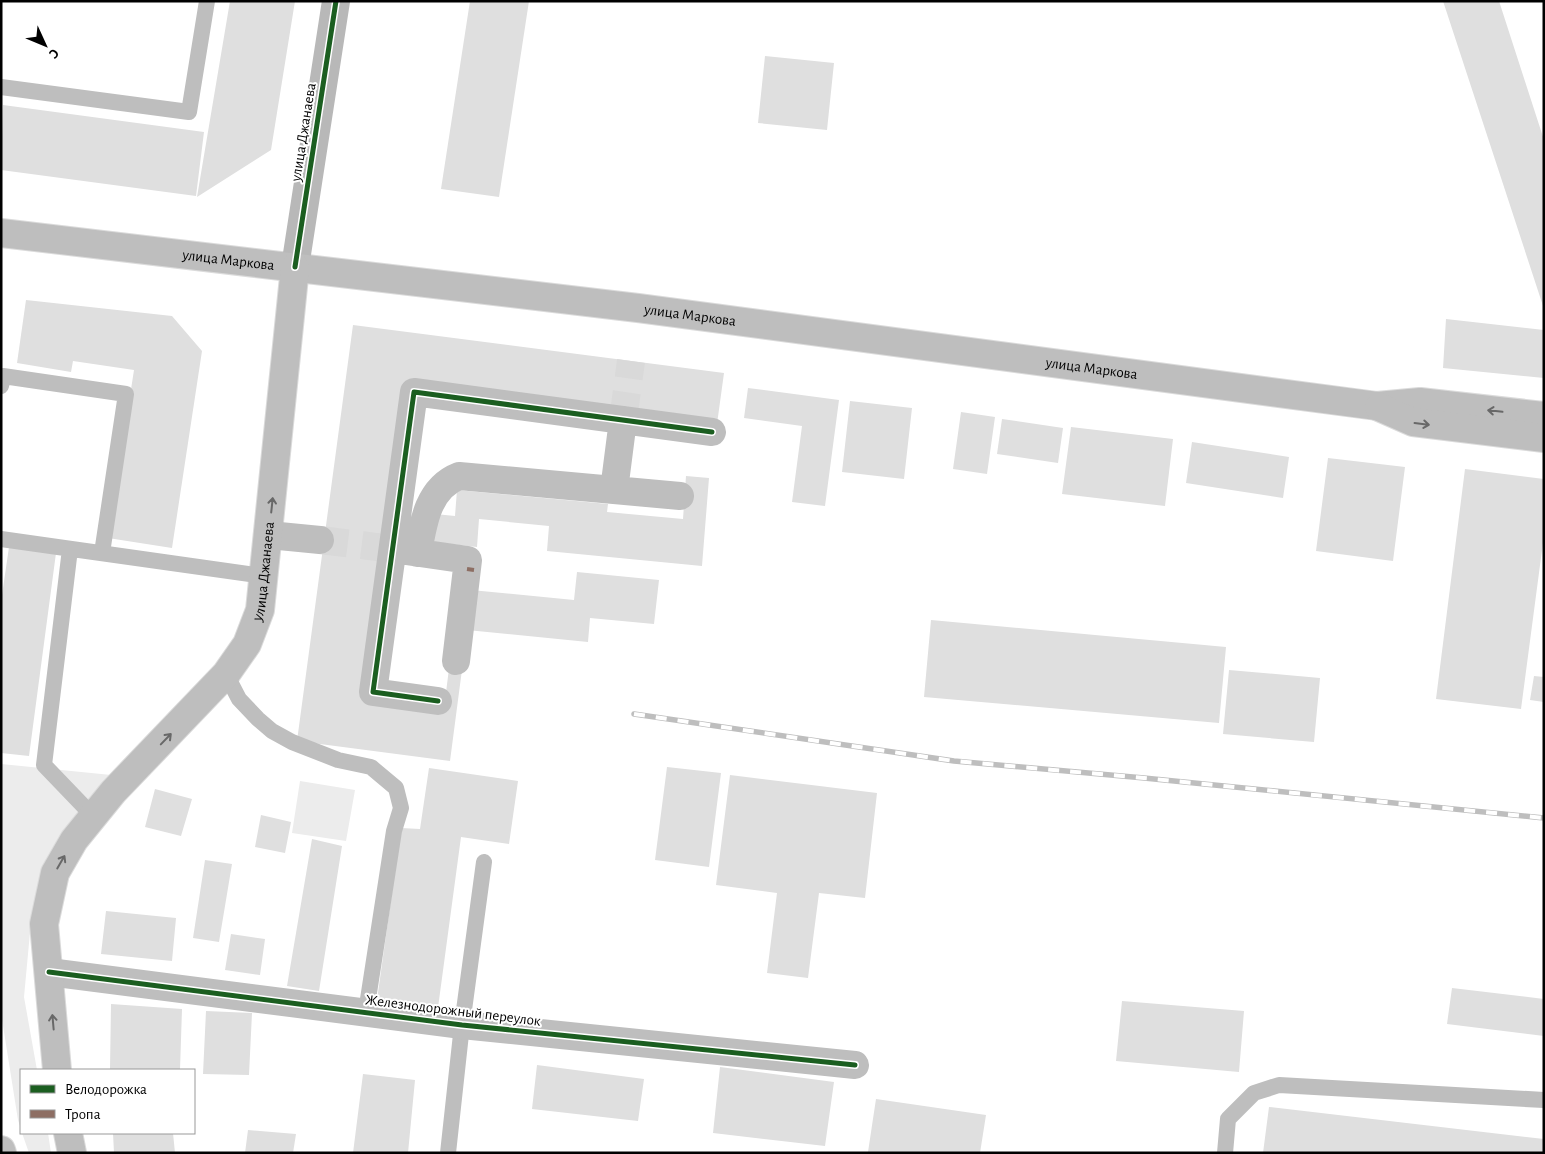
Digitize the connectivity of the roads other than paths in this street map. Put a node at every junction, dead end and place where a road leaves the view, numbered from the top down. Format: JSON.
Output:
{"nodes":[{"id":1,"x":207,"y":1,"type":"edge"},
{"id":2,"x":336,"y":1,"type":"edge"},
{"id":3,"x":1,"y":87,"type":"edge"},
{"id":4,"x":1,"y":233,"type":"edge"},
{"id":5,"x":295,"y":267,"type":"junction"},
{"id":6,"x":1,"y":386,"type":"edge"},
{"id":7,"x":1377,"y":406,"type":"junction"},
{"id":8,"x":1544,"y":416,"type":"edge"},
{"id":9,"x":623,"y":420,"type":"junction"},
{"id":10,"x":712,"y":432,"type":"dead end"},
{"id":11,"x":1544,"y":438,"type":"edge"},
{"id":12,"x":614,"y":490,"type":"junction"},
{"id":13,"x":680,"y":496,"type":"dead end"},
{"id":14,"x":269,"y":535,"type":"junction"},
{"id":15,"x":1,"y":539,"type":"edge"},
{"id":16,"x":320,"y":540,"type":"tunnel mouth"},
{"id":17,"x":70,"y":549,"type":"junction"},
{"id":18,"x":405,"y":551,"type":"junction"},
{"id":19,"x":102,"y":554,"type":"junction"},
{"id":20,"x":263,"y":576,"type":"junction"},
{"id":21,"x":456,"y":661,"type":"dead end"},
{"id":22,"x":226,"y":674,"type":"junction"},
{"id":23,"x":438,"y":701,"type":"dead end"},
{"id":24,"x":93,"y":816,"type":"junction"},
{"id":25,"x":484,"y":862,"type":"dead end"},
{"id":26,"x":49,"y":972,"type":"junction"},
{"id":27,"x":366,"y":1012,"type":"junction"},
{"id":28,"x":462,"y":1024,"type":"junction"},
{"id":29,"x":855,"y":1065,"type":"dead end"},
{"id":30,"x":57,"y":1069,"type":"edge"},
{"id":31,"x":1544,"y":1100,"type":"edge"},
{"id":32,"x":68,"y":1134,"type":"edge"},
{"id":33,"x":72,"y":1153,"type":"edge"},
{"id":34,"x":448,"y":1153,"type":"edge"},
{"id":35,"x":1225,"y":1153,"type":"edge"}],
"edges":[{"from":1,"to":3,"type":"lane"},
{"from":2,"to":5,"type":"street","name":"улица Джанаева"},
{"from":4,"to":5,"type":"main road","name":"улица Маркова"},
{"from":5,"to":7,"type":"main road","name":"улица Маркова"},
{"from":14,"to":5,"type":"main road","name":"улица Джанаева","one_way":true},
{"from":6,"to":19,"type":"lane"},
{"from":8,"to":7,"type":"main road","name":"улица Маркова","one_way":true},
{"from":7,"to":11,"type":"main road","name":"улица Маркова","one_way":true},
{"from":9,"to":10,"type":"main road"},
{"from":9,"to":12,"type":"main road"},
{"from":9,"to":18,"type":"main road"},
{"from":12,"to":13,"type":"main road"},
{"from":12,"to":18,"type":"main road"},
{"from":14,"to":16,"type":"main road"},
{"from":14,"to":20,"type":"main road","name":"улица Джанаева"},
{"from":15,"to":17,"type":"lane"},
{"from":17,"to":19,"type":"lane"},
{"from":17,"to":24,"type":"lane"},
{"from":18,"to":21,"type":"main road"},
{"from":18,"to":23,"type":"main road"},
{"from":19,"to":20,"type":"lane"},
{"from":20,"to":22,"type":"main road","name":"улица Джанаева"},
{"from":24,"to":22,"type":"main road","name":"улица Джанаева","one_way":true},
{"from":22,"to":27,"type":"lane"},
{"from":26,"to":24,"type":"main road","name":"улица Джанаева","one_way":true},
{"from":25,"to":28,"type":"lane"},
{"from":26,"to":27,"type":"main road","name":"Железнодорожный переулок"},
{"from":30,"to":26,"type":"main road","name":"улица Джанаева","one_way":true},
{"from":27,"to":28,"type":"main road","name":"Железнодорожный переулок"},
{"from":28,"to":29,"type":"main road","name":"Железнодорожный переулок"},
{"from":28,"to":34,"type":"lane"},
{"from":31,"to":35,"type":"lane"},
{"from":32,"to":33,"type":"main road"}]}
